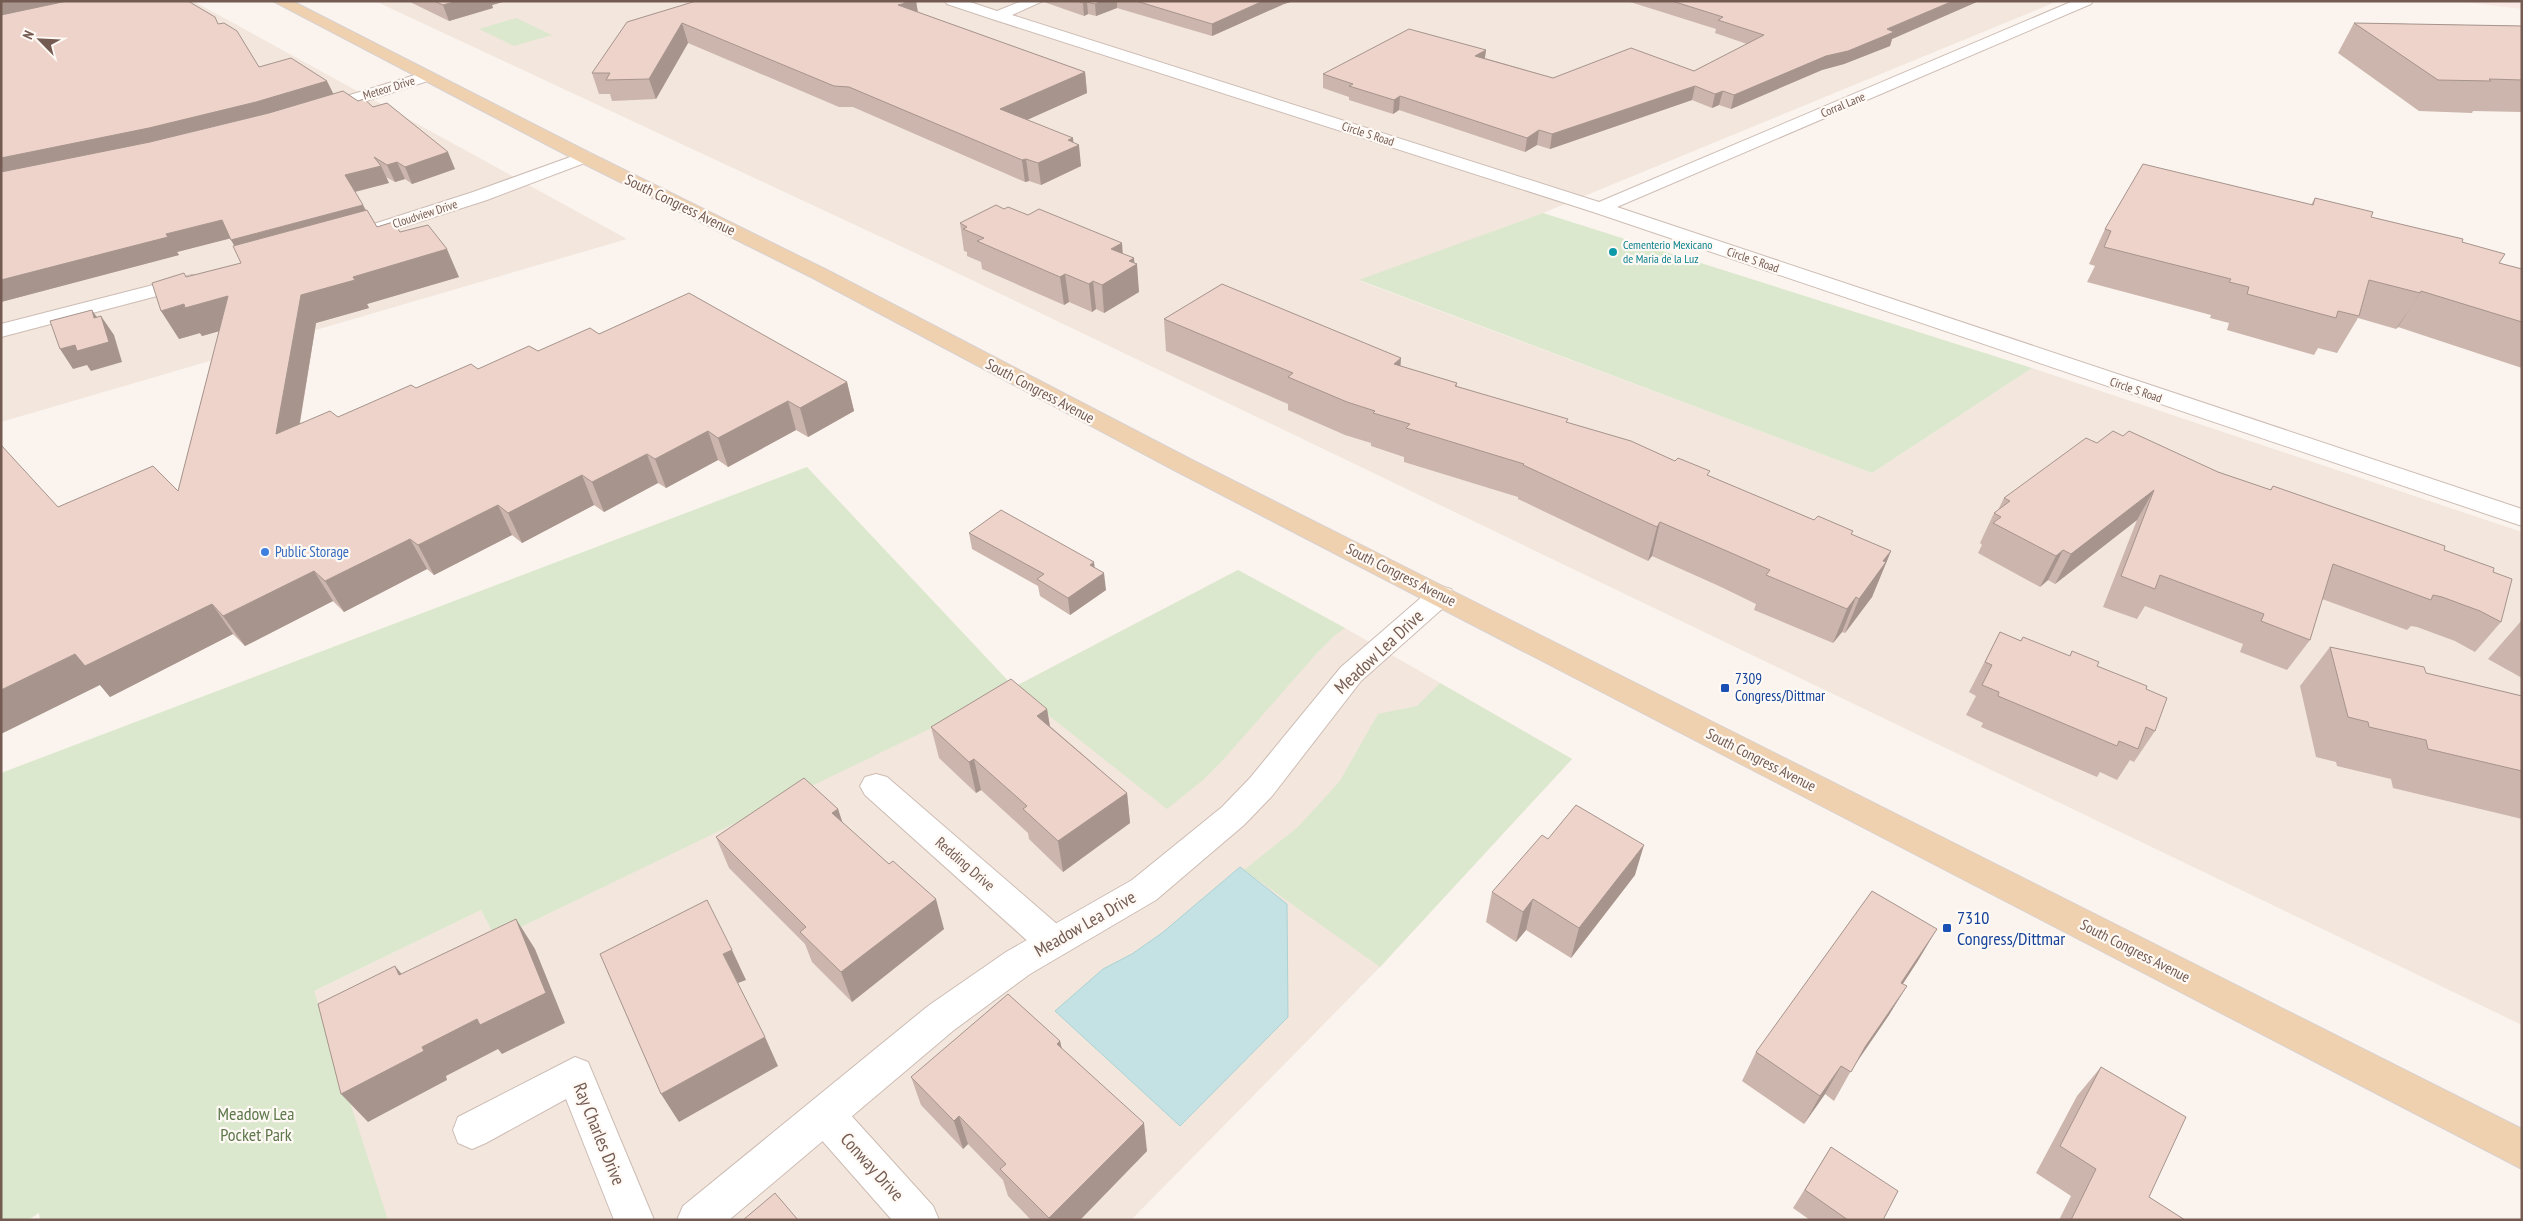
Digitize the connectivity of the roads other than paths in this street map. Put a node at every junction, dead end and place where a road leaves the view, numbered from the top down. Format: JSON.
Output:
{"nodes":[{"id":1,"x":280,"y":1,"type":"edge"},
{"id":2,"x":952,"y":1,"type":"edge"},
{"id":3,"x":1036,"y":1,"type":"edge"},
{"id":4,"x":2086,"y":1,"type":"edge"},
{"id":5,"x":997,"y":16,"type":"junction"},
{"id":6,"x":428,"y":76,"type":"junction"},
{"id":7,"x":308,"y":114,"type":"edge"},
{"id":8,"x":584,"y":157,"type":"junction"},
{"id":9,"x":1600,"y":208,"type":"junction"},
{"id":10,"x":342,"y":240,"type":"edge"},
{"id":11,"x":214,"y":275,"type":"edge"},
{"id":12,"x":1,"y":331,"type":"edge"},
{"id":13,"x":2522,"y":518,"type":"edge"},
{"id":14,"x":1441,"y":596,"type":"junction"},
{"id":15,"x":876,"y":786,"type":"dead end"},
{"id":16,"x":1053,"y":942,"type":"junction"},
{"id":17,"x":825,"y":1115,"type":"junction"},
{"id":18,"x":472,"y":1130,"type":"dead end"},
{"id":19,"x":2522,"y":1150,"type":"edge"},
{"id":20,"x":634,"y":1220,"type":"edge"},
{"id":21,"x":698,"y":1220,"type":"edge"},
{"id":22,"x":919,"y":1220,"type":"edge"}],
"edges":[{"from":1,"to":6,"type":"main road","name":"South Congress Avenue"},
{"from":2,"to":5,"type":"street","name":"Circle S Road"},
{"from":3,"to":5,"type":"street"},
{"from":4,"to":9,"type":"street","name":"Corral Lane"},
{"from":5,"to":9,"type":"street","name":"Circle S Road"},
{"from":6,"to":7,"type":"street","name":"Meteor Drive"},
{"from":6,"to":8,"type":"main road","name":"South Congress Avenue"},
{"from":8,"to":10,"type":"street","name":"Cloudview Drive"},
{"from":8,"to":14,"type":"main road","name":"South Congress Avenue"},
{"from":9,"to":13,"type":"street","name":"Circle S Road"},
{"from":11,"to":12,"type":"street"},
{"from":14,"to":16,"type":"street","name":"Meadow Lea Drive"},
{"from":14,"to":19,"type":"main road","name":"South Congress Avenue"},
{"from":15,"to":16,"type":"street","name":"Redding Drive"},
{"from":16,"to":17,"type":"street","name":"Meadow Lea Drive"},
{"from":17,"to":21,"type":"street","name":"Meadow Lea Drive"},
{"from":17,"to":22,"type":"street","name":"Conway Drive"},
{"from":18,"to":20,"type":"street","name":"Ray Charles Drive"}]}
